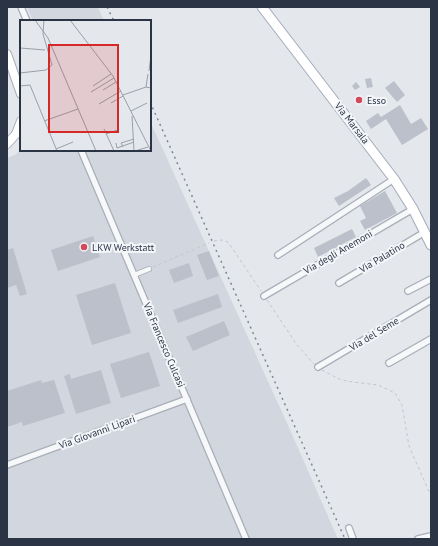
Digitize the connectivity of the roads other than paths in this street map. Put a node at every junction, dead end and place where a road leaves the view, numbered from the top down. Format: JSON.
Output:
{"nodes":[{"id":1,"x":21,"y":7,"type":"edge"},
{"id":2,"x":262,"y":7,"type":"edge"},
{"id":3,"x":27,"y":20,"type":"edge"},
{"id":4,"x":7,"y":54,"type":"edge"},
{"id":5,"x":20,"y":91,"type":"edge"},
{"id":6,"x":20,"y":124,"type":"edge"},
{"id":7,"x":7,"y":144,"type":"edge"},
{"id":8,"x":81,"y":151,"type":"edge"},
{"id":9,"x":394,"y":179,"type":"junction"},
{"id":10,"x":413,"y":209,"type":"junction"},
{"id":11,"x":425,"y":232,"type":"junction"},
{"id":12,"x":431,"y":245,"type":"edge"},
{"id":13,"x":278,"y":255,"type":"dead end"},
{"id":14,"x":149,"y":269,"type":"road end"},
{"id":15,"x":134,"y":275,"type":"junction"},
{"id":16,"x":431,"y":279,"type":"edge"},
{"id":17,"x":339,"y":283,"type":"dead end"},
{"id":18,"x":408,"y":292,"type":"dead end"},
{"id":19,"x":264,"y":296,"type":"road end"},
{"id":20,"x":431,"y":300,"type":"edge"},
{"id":21,"x":431,"y":339,"type":"edge"},
{"id":22,"x":389,"y":363,"type":"dead end"},
{"id":23,"x":318,"y":367,"type":"road end"},
{"id":24,"x":187,"y":399,"type":"junction"},
{"id":25,"x":7,"y":465,"type":"edge"},
{"id":26,"x":349,"y":528,"type":"dead end"},
{"id":27,"x":431,"y":536,"type":"edge"},
{"id":28,"x":246,"y":539,"type":"edge"},
{"id":29,"x":354,"y":539,"type":"edge"},
{"id":30,"x":418,"y":539,"type":"edge"}],
"edges":[{"from":1,"to":3,"type":"street"},
{"from":2,"to":9,"type":"main road","name":"Via Marsala"},
{"from":4,"to":5,"type":"main road"},
{"from":6,"to":7,"type":"main road"},
{"from":8,"to":15,"type":"street","name":"Via Francesco Culcasi"},
{"from":9,"to":10,"type":"main road","name":"Via Marsala"},
{"from":9,"to":13,"type":"street"},
{"from":10,"to":11,"type":"main road","name":"Via Marsala"},
{"from":10,"to":19,"type":"street","name":"Via degli Anemoni"},
{"from":11,"to":12,"type":"main road","name":"Via Marsala"},
{"from":11,"to":17,"type":"street","name":"Via Palatino"},
{"from":14,"to":15,"type":"street"},
{"from":15,"to":24,"type":"street","name":"Via Francesco Culcasi"},
{"from":16,"to":18,"type":"street"},
{"from":20,"to":23,"type":"street","name":"Via del Seme"},
{"from":21,"to":22,"type":"street"},
{"from":24,"to":25,"type":"street","name":"Via Giovanni Lipari"},
{"from":24,"to":28,"type":"street","name":"Via Francesco Culcasi"},
{"from":26,"to":29,"type":"street"},
{"from":27,"to":30,"type":"street"}]}
